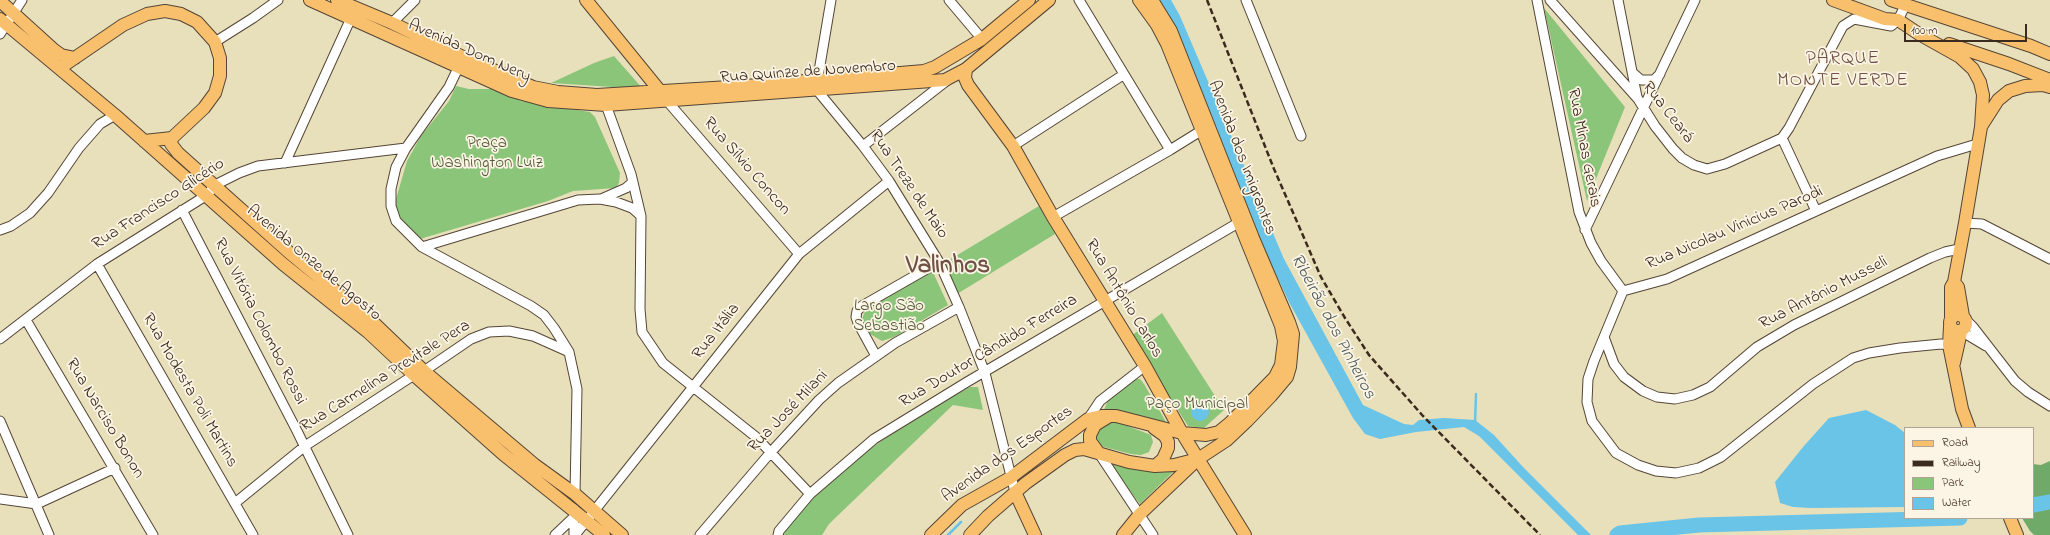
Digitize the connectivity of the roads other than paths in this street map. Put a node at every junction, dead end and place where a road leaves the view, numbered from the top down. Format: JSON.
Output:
{"nodes":[{"id":1,"x":22,"y":0,"type":"edge"},
{"id":2,"x":278,"y":0,"type":"edge"},
{"id":3,"x":310,"y":0,"type":"edge"},
{"id":4,"x":338,"y":0,"type":"edge"},
{"id":5,"x":415,"y":0,"type":"edge"},
{"id":6,"x":586,"y":0,"type":"edge"},
{"id":7,"x":831,"y":0,"type":"edge"},
{"id":8,"x":949,"y":0,"type":"edge"},
{"id":9,"x":1028,"y":0,"type":"edge"},
{"id":10,"x":1049,"y":0,"type":"edge"},
{"id":11,"x":1079,"y":0,"type":"edge"},
{"id":12,"x":1139,"y":0,"type":"edge"},
{"id":13,"x":1152,"y":0,"type":"edge"},
{"id":14,"x":1246,"y":0,"type":"edge"},
{"id":15,"x":1537,"y":0,"type":"edge"},
{"id":16,"x":1550,"y":0,"type":"edge"},
{"id":17,"x":1618,"y":0,"type":"edge"},
{"id":18,"x":1695,"y":0,"type":"edge"},
{"id":19,"x":1833,"y":0,"type":"edge"},
{"id":20,"x":1891,"y":0,"type":"edge"},
{"id":21,"x":0,"y":1,"type":"edge"},
{"id":22,"x":1906,"y":4,"type":"junction"},
{"id":23,"x":14,"y":12,"type":"junction"},
{"id":24,"x":351,"y":18,"type":"junction"},
{"id":25,"x":1898,"y":20,"type":"junction"},
{"id":26,"x":392,"y":23,"type":"junction"},
{"id":27,"x":2,"y":26,"type":"edge"},
{"id":28,"x":1919,"y":34,"type":"junction"},
{"id":29,"x":982,"y":38,"type":"junction"},
{"id":30,"x":214,"y":42,"type":"junction"},
{"id":31,"x":2050,"y":54,"type":"edge"},
{"id":32,"x":75,"y":58,"type":"junction"},
{"id":33,"x":461,"y":62,"type":"junction"},
{"id":34,"x":934,"y":67,"type":"junction"},
{"id":35,"x":60,"y":68,"type":"junction"},
{"id":36,"x":966,"y":69,"type":"junction"},
{"id":37,"x":1632,"y":72,"type":"junction"},
{"id":38,"x":1660,"y":74,"type":"junction"},
{"id":39,"x":1123,"y":75,"type":"junction"},
{"id":40,"x":950,"y":78,"type":"junction"},
{"id":41,"x":2050,"y":80,"type":"edge"},
{"id":42,"x":922,"y":82,"type":"junction"},
{"id":43,"x":817,"y":85,"type":"junction"},
{"id":44,"x":968,"y":85,"type":"junction"},
{"id":45,"x":2050,"y":88,"type":"edge"},
{"id":46,"x":660,"y":91,"type":"junction"},
{"id":47,"x":932,"y":93,"type":"junction"},
{"id":48,"x":1638,"y":99,"type":"junction"},
{"id":49,"x":668,"y":102,"type":"junction"},
{"id":50,"x":606,"y":105,"type":"junction"},
{"id":51,"x":1644,"y":109,"type":"junction"},
{"id":52,"x":115,"y":115,"type":"junction"},
{"id":53,"x":1206,"y":127,"type":"junction"},
{"id":54,"x":1981,"y":128,"type":"junction"},
{"id":55,"x":1301,"y":136,"type":"dead end"},
{"id":56,"x":172,"y":138,"type":"junction"},
{"id":57,"x":1782,"y":138,"type":"junction"},
{"id":58,"x":144,"y":141,"type":"junction"},
{"id":59,"x":1977,"y":144,"type":"junction"},
{"id":60,"x":863,"y":146,"type":"junction"},
{"id":61,"x":1013,"y":146,"type":"junction"},
{"id":62,"x":406,"y":148,"type":"junction"},
{"id":63,"x":1170,"y":150,"type":"junction"},
{"id":64,"x":285,"y":163,"type":"junction"},
{"id":65,"x":889,"y":181,"type":"junction"},
{"id":66,"x":633,"y":182,"type":"junction"},
{"id":67,"x":215,"y":185,"type":"junction"},
{"id":68,"x":207,"y":195,"type":"junction"},
{"id":69,"x":600,"y":199,"type":"junction"},
{"id":70,"x":182,"y":210,"type":"junction"},
{"id":71,"x":1816,"y":211,"type":"junction"},
{"id":72,"x":641,"y":216,"type":"junction"},
{"id":73,"x":1053,"y":217,"type":"junction"},
{"id":74,"x":1238,"y":222,"type":"junction"},
{"id":75,"x":1965,"y":223,"type":"junction"},
{"id":76,"x":0,"y":230,"type":"edge"},
{"id":77,"x":1585,"y":230,"type":"junction"},
{"id":78,"x":422,"y":247,"type":"junction"},
{"id":79,"x":1959,"y":250,"type":"junction"},
{"id":80,"x":799,"y":254,"type":"junction"},
{"id":81,"x":2050,"y":259,"type":"edge"},
{"id":82,"x":938,"y":262,"type":"junction"},
{"id":83,"x":97,"y":264,"type":"junction"},
{"id":84,"x":1624,"y":291,"type":"junction"},
{"id":85,"x":1105,"y":302,"type":"junction"},
{"id":86,"x":959,"y":306,"type":"junction"},
{"id":87,"x":26,"y":320,"type":"junction"},
{"id":88,"x":1959,"y":324,"type":"junction"},
{"id":89,"x":1604,"y":337,"type":"junction"},
{"id":90,"x":0,"y":339,"type":"edge"},
{"id":91,"x":1953,"y":345,"type":"junction"},
{"id":92,"x":569,"y":352,"type":"junction"},
{"id":93,"x":876,"y":356,"type":"junction"},
{"id":94,"x":1145,"y":366,"type":"junction"},
{"id":95,"x":419,"y":373,"type":"junction"},
{"id":96,"x":985,"y":373,"type":"junction"},
{"id":97,"x":693,"y":388,"type":"junction"},
{"id":98,"x":2050,"y":406,"type":"edge"},
{"id":99,"x":1108,"y":416,"type":"junction"},
{"id":100,"x":1088,"y":419,"type":"junction"},
{"id":101,"x":0,"y":421,"type":"edge"},
{"id":102,"x":1152,"y":426,"type":"junction"},
{"id":103,"x":1969,"y":427,"type":"edge"},
{"id":104,"x":1182,"y":433,"type":"junction"},
{"id":105,"x":305,"y":446,"type":"junction"},
{"id":106,"x":771,"y":452,"type":"junction"},
{"id":107,"x":1098,"y":452,"type":"junction"},
{"id":108,"x":1198,"y":459,"type":"junction"},
{"id":109,"x":1155,"y":466,"type":"junction"},
{"id":110,"x":115,"y":468,"type":"junction"},
{"id":111,"x":1010,"y":478,"type":"junction"},
{"id":112,"x":1015,"y":492,"type":"junction"},
{"id":113,"x":575,"y":494,"type":"junction"},
{"id":114,"x":810,"y":494,"type":"junction"},
{"id":115,"x":0,"y":499,"type":"edge"},
{"id":116,"x":235,"y":503,"type":"junction"},
{"id":117,"x":37,"y":504,"type":"junction"},
{"id":118,"x":574,"y":513,"type":"junction"},
{"id":119,"x":1140,"y":514,"type":"junction"},
{"id":120,"x":591,"y":515,"type":"junction"},
{"id":121,"x":2010,"y":519,"type":"edge"},
{"id":122,"x":49,"y":535,"type":"edge"},
{"id":123,"x":153,"y":535,"type":"edge"},
{"id":124,"x":253,"y":535,"type":"edge"},
{"id":125,"x":348,"y":535,"type":"edge"},
{"id":126,"x":560,"y":535,"type":"edge"},
{"id":127,"x":575,"y":535,"type":"edge"},
{"id":128,"x":604,"y":535,"type":"edge"},
{"id":129,"x":622,"y":535,"type":"edge"},
{"id":130,"x":700,"y":535,"type":"edge"},
{"id":131,"x":778,"y":535,"type":"edge"},
{"id":132,"x":931,"y":535,"type":"edge"},
{"id":133,"x":970,"y":535,"type":"edge"},
{"id":134,"x":1035,"y":535,"type":"edge"},
{"id":135,"x":1122,"y":535,"type":"edge"},
{"id":136,"x":1152,"y":535,"type":"edge"},
{"id":137,"x":1245,"y":535,"type":"edge"},
{"id":138,"x":2017,"y":535,"type":"edge"}],
"edges":[{"from":1,"to":23,"type":"street"},
{"from":2,"to":30,"type":"street"},
{"from":3,"to":24,"type":"main road","name":"Avenida Dom Nery"},
{"from":4,"to":26,"type":"main road","name":"Avenida Dom Nery"},
{"from":5,"to":26,"type":"street"},
{"from":6,"to":46,"type":"main road"},
{"from":7,"to":43,"type":"street"},
{"from":8,"to":29,"type":"street"},
{"from":9,"to":29,"type":"main road","name":"Rua Quinze de Novembro"},
{"from":10,"to":36,"type":"main road","name":"Rua Quinze de Novembro"},
{"from":11,"to":39,"type":"street"},
{"from":12,"to":53,"type":"main road","name":"Avenida dos Imigrantes"},
{"from":13,"to":53,"type":"main road","name":"Avenida dos Imigrantes"},
{"from":14,"to":55,"type":"street"},
{"from":15,"to":77,"type":"street","name":"Rua Minas Gerais"},
{"from":16,"to":48,"type":"street","name":"Rua Ceará"},
{"from":17,"to":37,"type":"street"},
{"from":18,"to":38,"type":"street"},
{"from":19,"to":25,"type":"main road"},
{"from":20,"to":22,"type":"main road"},
{"from":21,"to":23,"type":"main road"},
{"from":22,"to":25,"type":"street"},
{"from":22,"to":31,"type":"main road"},
{"from":23,"to":27,"type":"street"},
{"from":23,"to":32,"type":"main road"},
{"from":24,"to":33,"type":"main road","name":"Avenida Dom Nery"},
{"from":24,"to":64,"type":"street"},
{"from":25,"to":28,"type":"main road"},
{"from":25,"to":57,"type":"street"},
{"from":26,"to":33,"type":"main road","name":"Avenida Dom Nery"},
{"from":27,"to":35,"type":"main road","name":"Avenida Onze de Agosto"},
{"from":28,"to":41,"type":"main road"},
{"from":28,"to":54,"type":"main road"},
{"from":29,"to":34,"type":"main road","name":"Rua Quinze de Novembro"},
{"from":30,"to":32,"type":"main road"},
{"from":30,"to":56,"type":"main road"},
{"from":32,"to":35,"type":"main road"},
{"from":33,"to":46,"type":"main road","name":"Avenida Dom Nery"},
{"from":33,"to":50,"type":"main road","name":"Avenida Dom Nery"},
{"from":33,"to":62,"type":"street"},
{"from":34,"to":40,"type":"main road"},
{"from":34,"to":43,"type":"main road","name":"Rua Quinze de Novembro"},
{"from":35,"to":52,"type":"main road","name":"Avenida Onze de Agosto"},
{"from":36,"to":40,"type":"main road","name":"Rua Quinze de Novembro"},
{"from":36,"to":44,"type":"main road","name":"Rua Antônio Carlos"},
{"from":37,"to":38,"type":"street"},
{"from":37,"to":48,"type":"street"},
{"from":38,"to":51,"type":"street"},
{"from":39,"to":61,"type":"street"},
{"from":39,"to":63,"type":"street"},
{"from":40,"to":42,"type":"main road","name":"Rua Quinze de Novembro"},
{"from":40,"to":44,"type":"main road"},
{"from":40,"to":47,"type":"street"},
{"from":42,"to":43,"type":"main road","name":"Rua Quinze de Novembro"},
{"from":42,"to":47,"type":"main road"},
{"from":43,"to":46,"type":"main road","name":"Rua Quinze de Novembro"},
{"from":43,"to":49,"type":"main road","name":"Rua Quinze de Novembro"},
{"from":43,"to":60,"type":"street","name":"Rua Treze de Maio"},
{"from":44,"to":61,"type":"main road","name":"Rua Antônio Carlos"},
{"from":45,"to":54,"type":"main road"},
{"from":46,"to":49,"type":"main road"},
{"from":47,"to":60,"type":"street"},
{"from":48,"to":51,"type":"street","name":"Rua Ceará"},
{"from":49,"to":50,"type":"main road","name":"Avenida Dom Nery"},
{"from":49,"to":80,"type":"street","name":"Rua Sílvio Concon"},
{"from":50,"to":66,"type":"street"},
{"from":51,"to":57,"type":"street","name":"Rua Ceará"},
{"from":51,"to":77,"type":"street"},
{"from":52,"to":58,"type":"main road","name":"Avenida Onze de Agosto"},
{"from":52,"to":76,"type":"street"},
{"from":53,"to":63,"type":"street"},
{"from":53,"to":74,"type":"main road","name":"Avenida dos Imigrantes"},
{"from":53,"to":108,"type":"main road","name":"Avenida dos Imigrantes"},
{"from":54,"to":59,"type":"main road"},
{"from":56,"to":58,"type":"main road"},
{"from":56,"to":67,"type":"main road","name":"Avenida Onze de Agosto"},
{"from":57,"to":71,"type":"street"},
{"from":58,"to":68,"type":"main road","name":"Avenida Onze de Agosto"},
{"from":59,"to":71,"type":"street","name":"Rua Nicolau Vinicius Parodi"},
{"from":59,"to":75,"type":"main road"},
{"from":60,"to":65,"type":"street","name":"Rua Treze de Maio"},
{"from":61,"to":73,"type":"main road","name":"Rua Antônio Carlos"},
{"from":62,"to":64,"type":"street","name":"Rua Francisco Glicério"},
{"from":62,"to":78,"type":"street"},
{"from":63,"to":73,"type":"street"},
{"from":64,"to":67,"type":"street","name":"Rua Francisco Glicério"},
{"from":65,"to":80,"type":"street","name":"Rua Itália"},
{"from":65,"to":82,"type":"street","name":"Rua Treze de Maio"},
{"from":66,"to":69,"type":"street"},
{"from":66,"to":72,"type":"street"},
{"from":67,"to":68,"type":"street","name":"Rua Francisco Glicério"},
{"from":67,"to":95,"type":"main road","name":"Avenida Onze de Agosto"},
{"from":68,"to":70,"type":"street","name":"Rua Francisco Glicério"},
{"from":68,"to":95,"type":"main road","name":"Avenida Onze de Agosto"},
{"from":69,"to":72,"type":"street"},
{"from":69,"to":78,"type":"street"},
{"from":70,"to":83,"type":"street","name":"Rua Francisco Glicério"},
{"from":70,"to":105,"type":"street","name":"Rua Vitória Colombo Rossi"},
{"from":71,"to":84,"type":"street","name":"Rua Nicolau Vinicius Parodi"},
{"from":72,"to":97,"type":"street"},
{"from":73,"to":85,"type":"main road","name":"Rua Antônio Carlos"},
{"from":74,"to":85,"type":"street","name":"Rua Doutor Cândido Ferreira"},
{"from":74,"to":104,"type":"main road","name":"Avenida dos Imigrantes"},
{"from":75,"to":79,"type":"main road"},
{"from":75,"to":81,"type":"street"},
{"from":77,"to":84,"type":"street","name":"Rua Minas Gerais"},
{"from":78,"to":92,"type":"street"},
{"from":79,"to":88,"type":"main road"},
{"from":79,"to":89,"type":"street","name":"Rua Antônio Musseli"},
{"from":80,"to":97,"type":"street","name":"Rua Itália"},
{"from":82,"to":86,"type":"street","name":"Rua Treze de Maio"},
{"from":82,"to":93,"type":"street"},
{"from":83,"to":87,"type":"street","name":"Rua Francisco Glicério"},
{"from":83,"to":116,"type":"street","name":"Rua Modesta Poli Martins"},
{"from":84,"to":89,"type":"street"},
{"from":85,"to":94,"type":"main road","name":"Rua Antônio Carlos"},
{"from":85,"to":96,"type":"street","name":"Rua Doutor Cândido Ferreira"},
{"from":86,"to":93,"type":"street","name":"Rua José Milani"},
{"from":86,"to":96,"type":"street","name":"Rua Treze de Maio"},
{"from":87,"to":90,"type":"street","name":"Rua Francisco Glicério"},
{"from":87,"to":110,"type":"street","name":"Rua Narciso Bonon"},
{"from":88,"to":91,"type":"main road"},
{"from":88,"to":98,"type":"street"},
{"from":89,"to":91,"type":"street"},
{"from":91,"to":103,"type":"main road"},
{"from":92,"to":95,"type":"street","name":"Rua Carmelina Previtale Pera"},
{"from":92,"to":113,"type":"street"},
{"from":93,"to":106,"type":"street","name":"Rua José Milani"},
{"from":94,"to":100,"type":"street"},
{"from":94,"to":104,"type":"main road","name":"Rua Antônio Carlos"},
{"from":95,"to":105,"type":"street","name":"Rua Carmelina Previtale Pera"},
{"from":95,"to":113,"type":"main road","name":"Avenida Onze de Agosto"},
{"from":95,"to":118,"type":"main road","name":"Avenida Onze de Agosto"},
{"from":96,"to":111,"type":"street","name":"Rua Treze de Maio"},
{"from":96,"to":114,"type":"street","name":"Rua Doutor Cândido Ferreira"},
{"from":97,"to":106,"type":"street"},
{"from":97,"to":120,"type":"street","name":"Rua Itália"},
{"from":99,"to":100,"type":"main road","name":"Avenida dos Esportes"},
{"from":99,"to":102,"type":"main road","name":"Avenida dos Esportes"},
{"from":99,"to":107,"type":"main road"},
{"from":100,"to":111,"type":"main road","name":"Avenida dos Esportes"},
{"from":101,"to":117,"type":"street"},
{"from":102,"to":104,"type":"main road","name":"Avenida dos Esportes"},
{"from":102,"to":109,"type":"main road"},
{"from":104,"to":108,"type":"main road","name":"Rua Antônio Carlos"},
{"from":105,"to":116,"type":"street","name":"Rua Carmelina Previtale Pera"},
{"from":105,"to":125,"type":"street","name":"Rua Vitória Colombo Rossi"},
{"from":106,"to":114,"type":"street"},
{"from":106,"to":130,"type":"street","name":"Rua José Milani"},
{"from":107,"to":109,"type":"main road","name":"Avenida dos Esportes"},
{"from":107,"to":112,"type":"main road","name":"Avenida dos Esportes"},
{"from":107,"to":119,"type":"street"},
{"from":108,"to":109,"type":"main road","name":"Avenida dos Esportes"},
{"from":108,"to":119,"type":"main road"},
{"from":108,"to":137,"type":"main road","name":"Rua Antônio Carlos"},
{"from":110,"to":117,"type":"street"},
{"from":110,"to":123,"type":"street","name":"Rua Narciso Bonon"},
{"from":111,"to":112,"type":"street","name":"Rua Treze de Maio"},
{"from":111,"to":132,"type":"main road","name":"Avenida dos Esportes"},
{"from":112,"to":133,"type":"main road","name":"Avenida dos Esportes"},
{"from":112,"to":134,"type":"main road","name":"Rua Treze de Maio"},
{"from":113,"to":120,"type":"main road","name":"Avenida Onze de Agosto"},
{"from":114,"to":131,"type":"street","name":"Rua Doutor Cândido Ferreira"},
{"from":115,"to":117,"type":"street"},
{"from":116,"to":124,"type":"street","name":"Rua Modesta Poli Martins"},
{"from":117,"to":122,"type":"street"},
{"from":118,"to":120,"type":"main road","name":"Avenida Onze de Agosto"},
{"from":118,"to":126,"type":"street"},
{"from":118,"to":127,"type":"street"},
{"from":119,"to":135,"type":"main road"},
{"from":119,"to":136,"type":"street"},
{"from":120,"to":127,"type":"street","name":"Rua Itália"},
{"from":120,"to":128,"type":"main road","name":"Avenida Onze de Agosto"},
{"from":120,"to":129,"type":"main road","name":"Avenida Onze de Agosto"},
{"from":121,"to":138,"type":"main road"}]}
